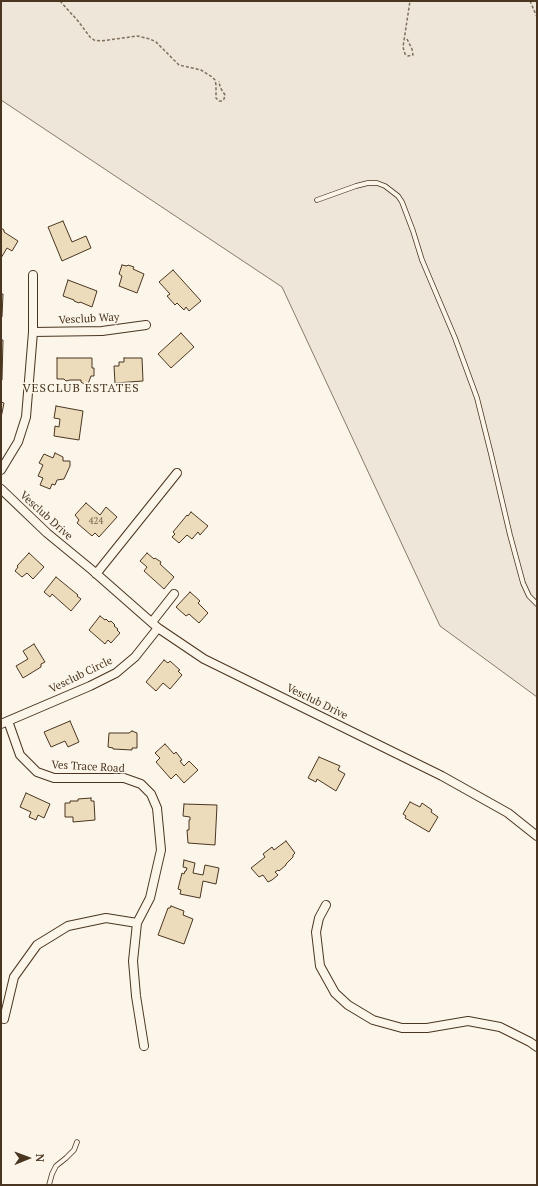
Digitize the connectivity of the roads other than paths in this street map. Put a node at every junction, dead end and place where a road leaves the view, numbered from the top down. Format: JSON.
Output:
{"nodes":[{"id":1,"x":317,"y":200,"type":"dead end"},
{"id":2,"x":33,"y":275,"type":"dead end"},
{"id":3,"x":146,"y":325,"type":"dead end"},
{"id":4,"x":33,"y":332,"type":"junction"},
{"id":5,"x":1,"y":470,"type":"edge"},
{"id":6,"x":177,"y":473,"type":"dead end"},
{"id":7,"x":1,"y":489,"type":"edge"},
{"id":8,"x":96,"y":574,"type":"junction"},
{"id":9,"x":174,"y":594,"type":"dead end"},
{"id":10,"x":537,"y":604,"type":"edge"},
{"id":11,"x":152,"y":622,"type":"junction"},
{"id":12,"x":158,"y":628,"type":"junction"},
{"id":13,"x":4,"y":722,"type":"edge"},
{"id":14,"x":537,"y":836,"type":"edge"},
{"id":15,"x":326,"y":905,"type":"dead end"},
{"id":16,"x":137,"y":923,"type":"junction"},
{"id":17,"x":4,"y":1019,"type":"dead end"},
{"id":18,"x":144,"y":1046,"type":"dead end"},
{"id":19,"x":537,"y":1047,"type":"edge"},
{"id":20,"x":77,"y":1142,"type":"dead end"},
{"id":21,"x":49,"y":1185,"type":"edge"}],
"edges":[{"from":1,"to":10,"type":"lane"},
{"from":2,"to":4,"type":"street"},
{"from":3,"to":4,"type":"street","name":"Vesclub Way"},
{"from":4,"to":5,"type":"street"},
{"from":6,"to":8,"type":"street"},
{"from":7,"to":8,"type":"street","name":"Vesclub Drive"},
{"from":8,"to":11,"type":"street","name":"Vesclub Drive"},
{"from":9,"to":11,"type":"street"},
{"from":11,"to":12,"type":"street","name":"Vesclub Drive"},
{"from":12,"to":13,"type":"street","name":"Vesclub Circle"},
{"from":12,"to":14,"type":"street","name":"Vesclub Drive"},
{"from":13,"to":16,"type":"street","name":"Ves Trace Road"},
{"from":15,"to":19,"type":"street"},
{"from":16,"to":17,"type":"street"},
{"from":16,"to":18,"type":"street","name":"Ves Trace Road"},
{"from":20,"to":21,"type":"lane"}]}
